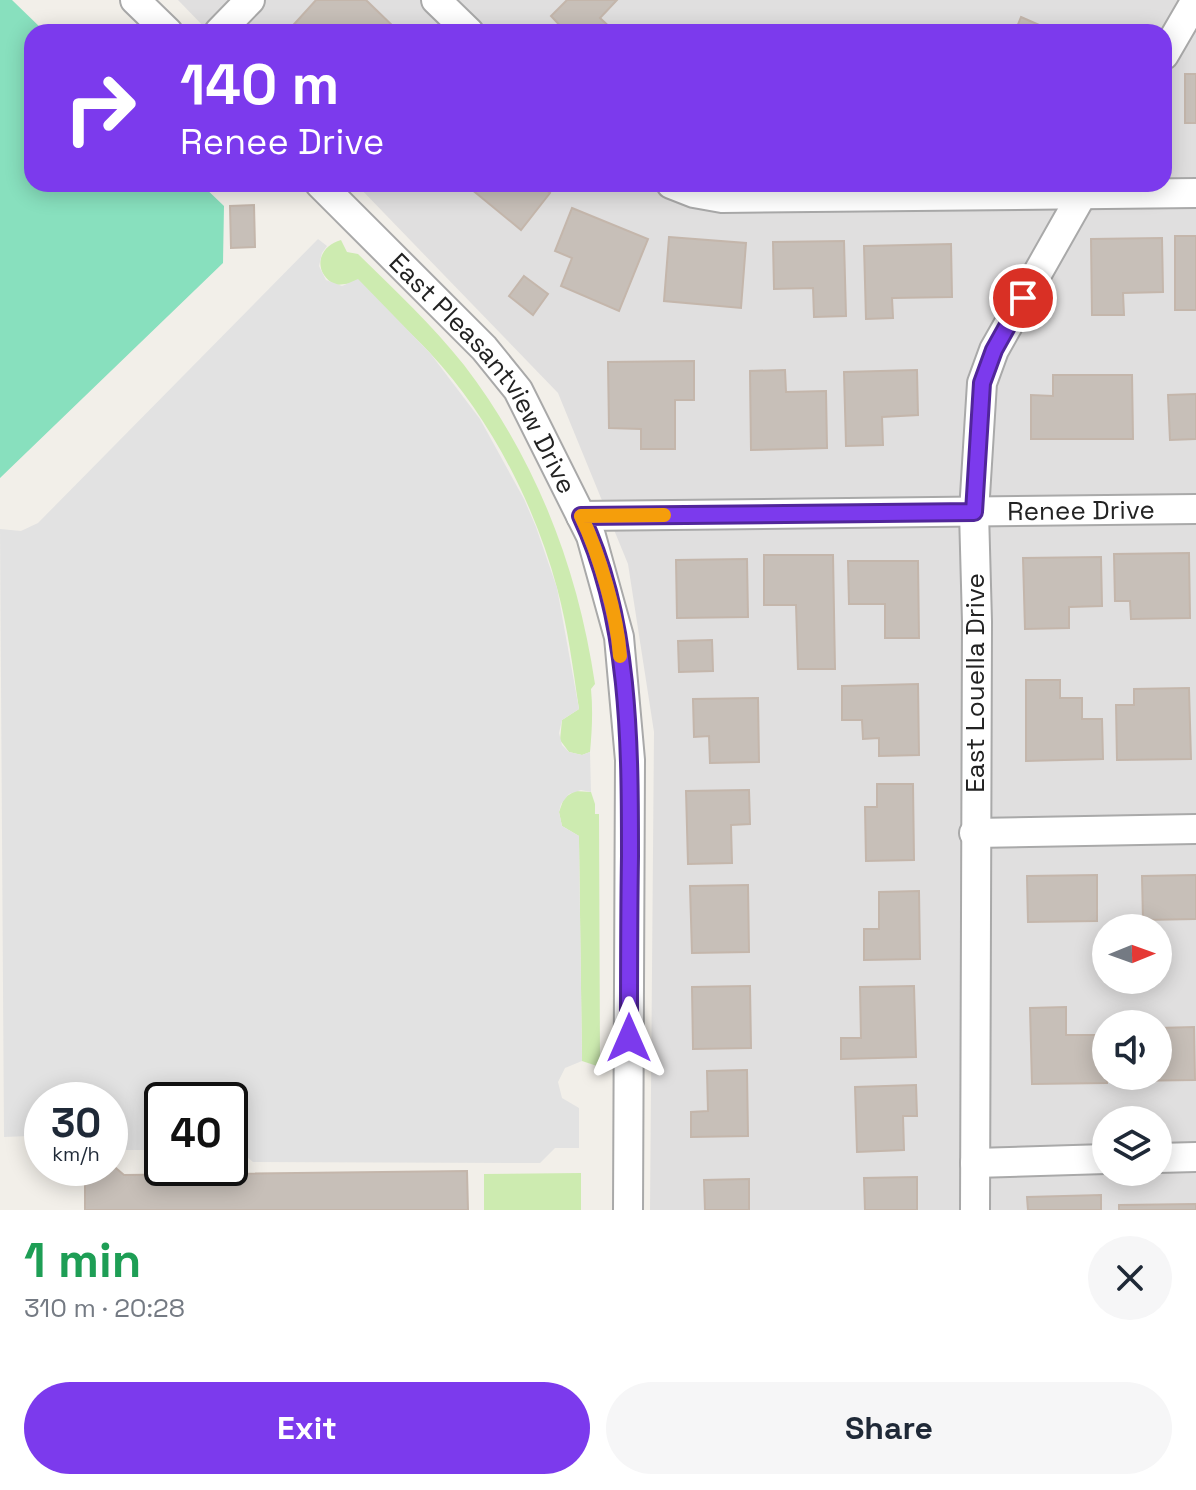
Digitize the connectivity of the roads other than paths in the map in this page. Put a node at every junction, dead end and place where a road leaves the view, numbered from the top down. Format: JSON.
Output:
{"nodes":[{"id":1,"x":135,"y":0,"type":"edge"},
{"id":2,"x":250,"y":0,"type":"edge"},
{"id":3,"x":436,"y":0,"type":"edge"},
{"id":4,"x":1196,"y":0,"type":"edge"},
{"id":5,"x":160,"y":24,"type":"edge"},
{"id":6,"x":227,"y":24,"type":"edge"},
{"id":7,"x":461,"y":24,"type":"edge"},
{"id":8,"x":1172,"y":41,"type":"edge"},
{"id":9,"x":328,"y":192,"type":"edge"},
{"id":10,"x":691,"y":192,"type":"edge"},
{"id":11,"x":994,"y":192,"type":"edge"},
{"id":12,"x":1084,"y":192,"type":"edge"},
{"id":13,"x":1159,"y":192,"type":"edge"},
{"id":14,"x":1196,"y":193,"type":"edge"},
{"id":15,"x":1196,"y":509,"type":"edge"},
{"id":16,"x":974,"y":512,"type":"junction"},
{"id":17,"x":581,"y":516,"type":"junction"},
{"id":18,"x":1196,"y":829,"type":"edge"},
{"id":19,"x":974,"y":833,"type":"junction"},
{"id":20,"x":1196,"y":1157,"type":"edge"},
{"id":21,"x":1172,"y":1158,"type":"edge"},
{"id":22,"x":1092,"y":1159,"type":"edge"},
{"id":23,"x":975,"y":1163,"type":"junction"},
{"id":24,"x":628,"y":1210,"type":"edge"},
{"id":25,"x":975,"y":1210,"type":"edge"}],
"edges":[{"from":1,"to":5,"type":"street"},
{"from":2,"to":6,"type":"street"},
{"from":3,"to":7,"type":"street"},
{"from":4,"to":8,"type":"street"},
{"from":9,"to":17,"type":"street","name":"East Pleasantview Drive"},
{"from":10,"to":11,"type":"street"},
{"from":12,"to":16,"type":"street","name":"East Louella Drive"},
{"from":13,"to":14,"type":"street"},
{"from":15,"to":16,"type":"street","name":"Renee Drive"},
{"from":16,"to":17,"type":"street","name":"Renee Drive"},
{"from":16,"to":19,"type":"street","name":"East Louella Drive"},
{"from":17,"to":24,"type":"street","name":"East Pleasantview Drive"},
{"from":18,"to":19,"type":"street"},
{"from":19,"to":23,"type":"street","name":"East Louella Drive"},
{"from":20,"to":21,"type":"street"},
{"from":22,"to":23,"type":"street"},
{"from":23,"to":25,"type":"street","name":"East Louella Drive"}]}
